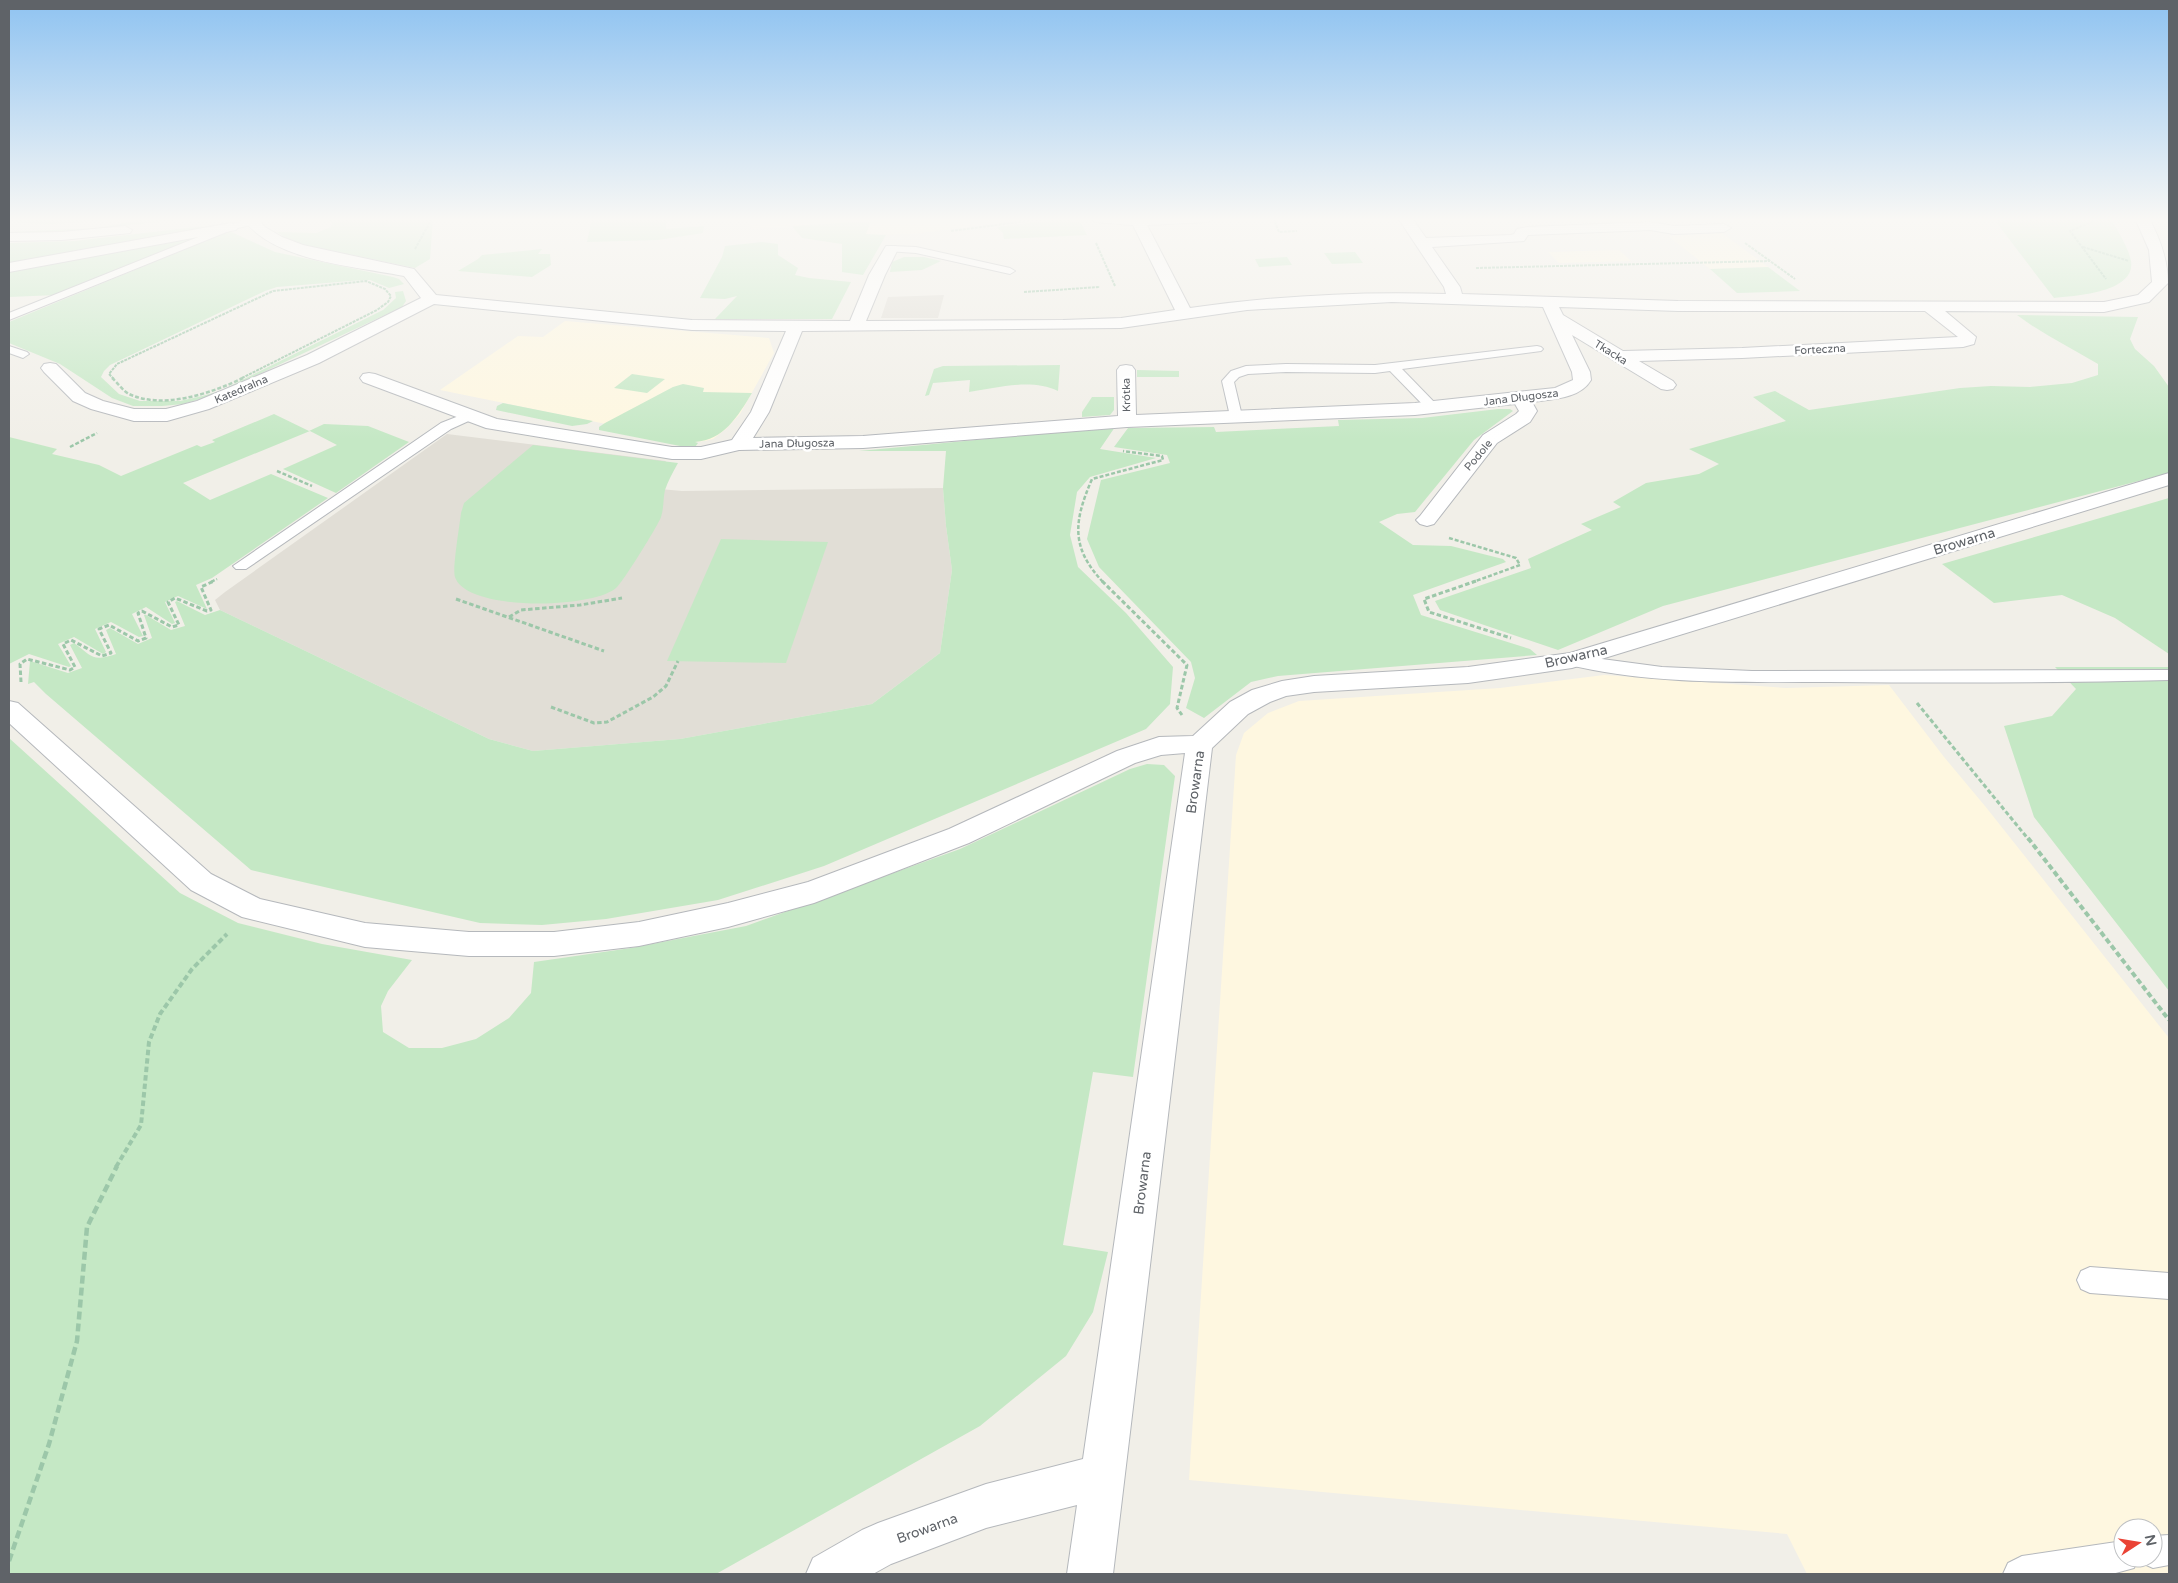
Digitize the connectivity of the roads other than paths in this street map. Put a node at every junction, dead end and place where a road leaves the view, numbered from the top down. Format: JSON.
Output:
{"nodes":[{"id":1,"x":65,"y":292,"type":"edge"},
{"id":2,"x":423,"y":292,"type":"edge"},
{"id":3,"x":870,"y":292,"type":"edge"},
{"id":4,"x":1173,"y":292,"type":"edge"},
{"id":5,"x":1453,"y":292,"type":"edge"},
{"id":6,"x":2157,"y":292,"type":"edge"},
{"id":7,"x":1455,"y":298,"type":"junction"},
{"id":8,"x":432,"y":299,"type":"junction"},
{"id":9,"x":1928,"y":306,"type":"junction"},
{"id":10,"x":1552,"y":310,"type":"junction"},
{"id":11,"x":1184,"y":313,"type":"junction"},
{"id":12,"x":9,"y":317,"type":"edge"},
{"id":13,"x":856,"y":325,"type":"junction"},
{"id":14,"x":796,"y":326,"type":"junction"},
{"id":15,"x":9,"y":349,"type":"edge"},
{"id":16,"x":1537,"y":349,"type":"dead end"},
{"id":17,"x":23,"y":354,"type":"dead end"},
{"id":18,"x":1617,"y":356,"type":"junction"},
{"id":19,"x":50,"y":368,"type":"dead end"},
{"id":20,"x":1394,"y":368,"type":"junction"},
{"id":21,"x":1126,"y":370,"type":"dead end"},
{"id":22,"x":369,"y":378,"type":"dead end"},
{"id":23,"x":1667,"y":385,"type":"dead end"},
{"id":24,"x":1521,"y":398,"type":"junction"},
{"id":25,"x":1432,"y":407,"type":"junction"},
{"id":26,"x":469,"y":416,"type":"junction"},
{"id":27,"x":1236,"y":416,"type":"junction"},
{"id":28,"x":1126,"y":420,"type":"junction"},
{"id":29,"x":739,"y":444,"type":"junction"},
{"id":30,"x":2169,"y":479,"type":"edge"},
{"id":31,"x":1427,"y":520,"type":"dead end"},
{"id":32,"x":241,"y":566,"type":"dead end"},
{"id":33,"x":1572,"y":660,"type":"junction"},
{"id":34,"x":2169,"y":675,"type":"edge"},
{"id":35,"x":15,"y":698,"type":"edge"},
{"id":36,"x":1199,"y":745,"type":"junction"},
{"id":37,"x":2090,"y":1280,"type":"dead end"},
{"id":38,"x":2169,"y":1286,"type":"edge"},
{"id":39,"x":1103,"y":1476,"type":"junction"},
{"id":40,"x":2113,"y":1558,"type":"edge"},
{"id":41,"x":829,"y":1574,"type":"edge"},
{"id":42,"x":1090,"y":1574,"type":"edge"},
{"id":43,"x":2019,"y":1574,"type":"edge"}],
"edges":[{"from":1,"to":12,"type":"lane"},
{"from":2,"to":8,"type":"street"},
{"from":3,"to":13,"type":"street"},
{"from":4,"to":11,"type":"street"},
{"from":5,"to":7,"type":"street"},
{"from":6,"to":9,"type":"street"},
{"from":7,"to":10,"type":"street"},
{"from":7,"to":11,"type":"street"},
{"from":8,"to":14,"type":"street"},
{"from":8,"to":19,"type":"street","name":"Katedralna"},
{"from":9,"to":10,"type":"street"},
{"from":9,"to":18,"type":"street","name":"Forteczna"},
{"from":10,"to":18,"type":"street","name":"Tkacka"},
{"from":10,"to":24,"type":"street","name":"Jana Długosza"},
{"from":11,"to":13,"type":"street"},
{"from":13,"to":14,"type":"street"},
{"from":14,"to":29,"type":"street"},
{"from":15,"to":17,"type":"lane"},
{"from":16,"to":20,"type":"lane"},
{"from":18,"to":23,"type":"street","name":"Tkacka"},
{"from":20,"to":25,"type":"lane"},
{"from":20,"to":27,"type":"lane"},
{"from":21,"to":28,"type":"street","name":"Krótka"},
{"from":22,"to":26,"type":"street","name":"Jana Długosza"},
{"from":24,"to":25,"type":"street","name":"Jana Długosza"},
{"from":24,"to":31,"type":"street","name":"Podole"},
{"from":25,"to":27,"type":"street","name":"Jana Długosza"},
{"from":26,"to":29,"type":"street","name":"Jana Długosza"},
{"from":26,"to":32,"type":"lane"},
{"from":27,"to":28,"type":"street","name":"Jana Długosza"},
{"from":28,"to":29,"type":"street","name":"Jana Długosza"},
{"from":30,"to":33,"type":"street","name":"Browarna"},
{"from":33,"to":34,"type":"lane"},
{"from":33,"to":36,"type":"street","name":"Browarna"},
{"from":35,"to":36,"type":"street"},
{"from":36,"to":39,"type":"street","name":"Browarna"},
{"from":37,"to":38,"type":"lane"},
{"from":39,"to":41,"type":"street","name":"Browarna"},
{"from":39,"to":42,"type":"street"},
{"from":40,"to":43,"type":"lane"}]}
